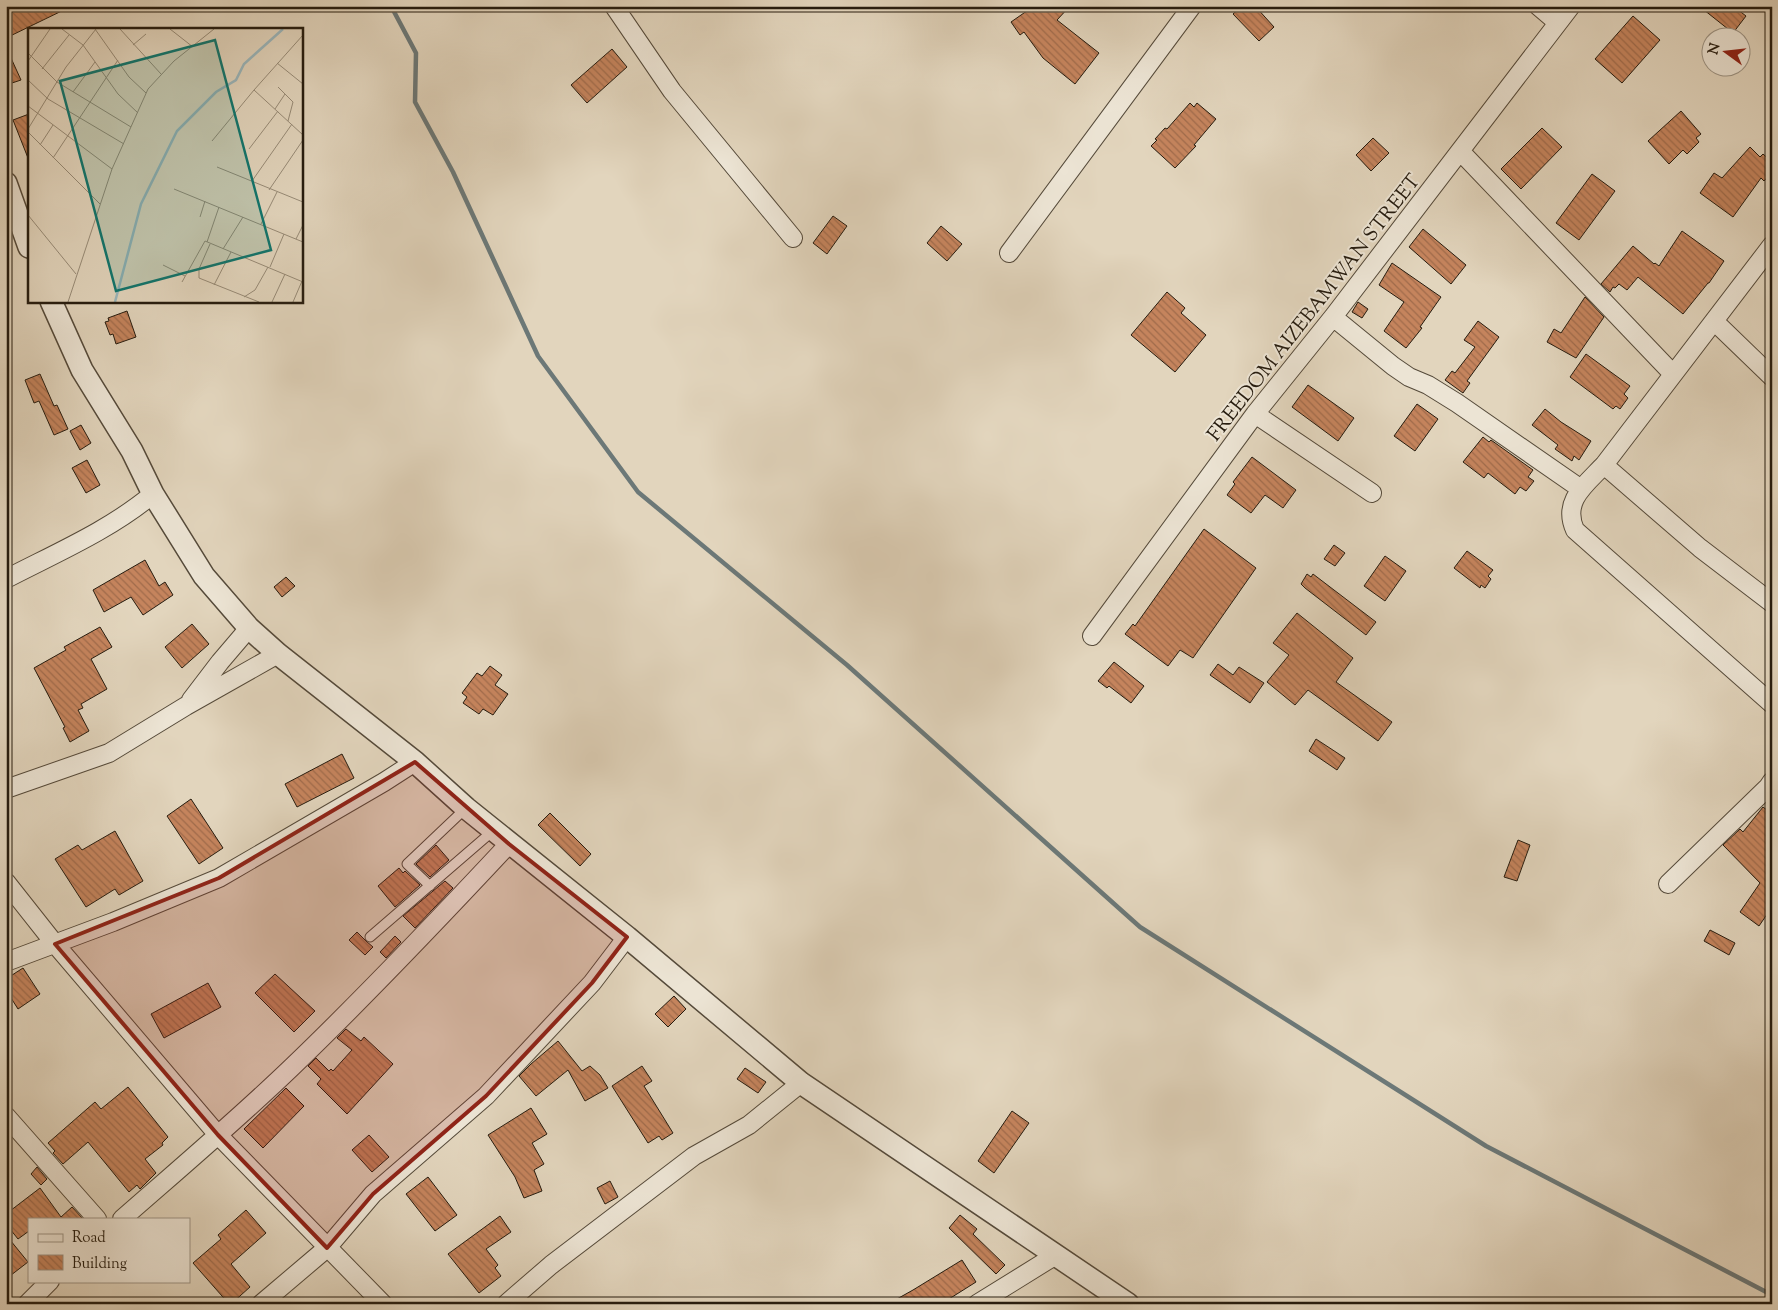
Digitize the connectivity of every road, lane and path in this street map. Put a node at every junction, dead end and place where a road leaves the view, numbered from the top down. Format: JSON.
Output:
{"nodes":[{"id":1,"x":614,"y":6,"type":"edge"},
{"id":2,"x":1192,"y":6,"type":"edge"},
{"id":3,"x":1538,"y":6,"type":"edge"},
{"id":4,"x":1572,"y":6,"type":"edge"},
{"id":5,"x":1558,"y":23,"type":"junction"},
{"id":6,"x":1460,"y":151,"type":"junction"},
{"id":7,"x":7,"y":188,"type":"edge"},
{"id":8,"x":793,"y":238,"type":"dead end"},
{"id":9,"x":28,"y":244,"type":"edge"},
{"id":10,"x":1772,"y":244,"type":"edge"},
{"id":11,"x":1009,"y":253,"type":"dead end"},
{"id":12,"x":51,"y":302,"type":"edge"},
{"id":13,"x":1333,"y":317,"type":"junction"},
{"id":14,"x":1714,"y":321,"type":"junction"},
{"id":15,"x":1673,"y":374,"type":"junction"},
{"id":16,"x":1772,"y":377,"type":"edge"},
{"id":17,"x":1255,"y":414,"type":"junction"},
{"id":18,"x":1604,"y":465,"type":"junction"},
{"id":19,"x":1581,"y":489,"type":"junction"},
{"id":20,"x":1372,"y":493,"type":"dead end"},
{"id":21,"x":153,"y":494,"type":"junction"},
{"id":22,"x":6,"y":579,"type":"edge"},
{"id":23,"x":1772,"y":603,"type":"edge"},
{"id":24,"x":249,"y":628,"type":"junction"},
{"id":25,"x":1092,"y":636,"type":"dead end"},
{"id":26,"x":278,"y":654,"type":"junction"},
{"id":27,"x":1772,"y":704,"type":"edge"},
{"id":28,"x":186,"y":706,"type":"junction"},
{"id":29,"x":415,"y":762,"type":"junction"},
{"id":30,"x":1772,"y":781,"type":"edge"},
{"id":31,"x":6,"y":789,"type":"edge"},
{"id":32,"x":466,"y":808,"type":"junction"},
{"id":33,"x":501,"y":837,"type":"junction"},
{"id":34,"x":6,"y":882,"type":"edge"},
{"id":35,"x":1668,"y":884,"type":"dead end"},
{"id":36,"x":430,"y":886,"type":"junction"},
{"id":37,"x":370,"y":937,"type":"dead end"},
{"id":38,"x":627,"y":937,"type":"junction"},
{"id":39,"x":55,"y":944,"type":"junction"},
{"id":40,"x":6,"y":962,"type":"edge"},
{"id":41,"x":801,"y":1082,"type":"junction"},
{"id":42,"x":6,"y":1116,"type":"edge"},
{"id":43,"x":218,"y":1135,"type":"junction"},
{"id":44,"x":96,"y":1218,"type":"edge"},
{"id":45,"x":123,"y":1218,"type":"edge"},
{"id":46,"x":327,"y":1248,"type":"junction"},
{"id":47,"x":1056,"y":1256,"type":"junction"},
{"id":48,"x":49,"y":1282,"type":"edge"},
{"id":49,"x":27,"y":1304,"type":"edge"},
{"id":50,"x":261,"y":1304,"type":"edge"},
{"id":51,"x":383,"y":1304,"type":"edge"},
{"id":52,"x":506,"y":1304,"type":"edge"},
{"id":53,"x":977,"y":1304,"type":"edge"},
{"id":54,"x":1128,"y":1304,"type":"edge"}],
"edges":[{"from":1,"to":8,"type":"street"},
{"from":2,"to":11,"type":"street"},
{"from":3,"to":5,"type":"street"},
{"from":4,"to":5,"type":"street","name":"FREEDOM AIZEBAMWAN STREET"},
{"from":5,"to":6,"type":"street","name":"FREEDOM AIZEBAMWAN STREET"},
{"from":6,"to":13,"type":"street","name":"FREEDOM AIZEBAMWAN STREET"},
{"from":6,"to":15,"type":"street"},
{"from":7,"to":9,"type":"street"},
{"from":10,"to":14,"type":"street"},
{"from":12,"to":21,"type":"street"},
{"from":13,"to":17,"type":"street","name":"FREEDOM AIZEBAMWAN STREET"},
{"from":13,"to":19,"type":"street"},
{"from":14,"to":15,"type":"street"},
{"from":14,"to":16,"type":"street"},
{"from":15,"to":18,"type":"street"},
{"from":17,"to":20,"type":"street"},
{"from":17,"to":25,"type":"street","name":"FREEDOM AIZEBAMWAN STREET"},
{"from":18,"to":19,"type":"street"},
{"from":18,"to":23,"type":"street"},
{"from":19,"to":27,"type":"street"},
{"from":21,"to":22,"type":"street"},
{"from":21,"to":24,"type":"street"},
{"from":24,"to":26,"type":"street"},
{"from":24,"to":28,"type":"street"},
{"from":26,"to":28,"type":"street"},
{"from":26,"to":29,"type":"street"},
{"from":28,"to":31,"type":"street"},
{"from":29,"to":32,"type":"street"},
{"from":29,"to":39,"type":"street"},
{"from":30,"to":35,"type":"street"},
{"from":32,"to":33,"type":"street"},
{"from":32,"to":36,"type":"lane"},
{"from":33,"to":36,"type":"lane"},
{"from":33,"to":38,"type":"street"},
{"from":33,"to":43,"type":"street"},
{"from":34,"to":39,"type":"street"},
{"from":36,"to":37,"type":"lane"},
{"from":38,"to":41,"type":"street"},
{"from":38,"to":46,"type":"street"},
{"from":39,"to":40,"type":"street"},
{"from":39,"to":43,"type":"street"},
{"from":41,"to":47,"type":"street"},
{"from":41,"to":52,"type":"street"},
{"from":42,"to":44,"type":"street"},
{"from":43,"to":45,"type":"street"},
{"from":43,"to":46,"type":"street"},
{"from":46,"to":50,"type":"street"},
{"from":46,"to":51,"type":"street"},
{"from":47,"to":53,"type":"street"},
{"from":47,"to":54,"type":"street"},
{"from":48,"to":49,"type":"street"}]}
